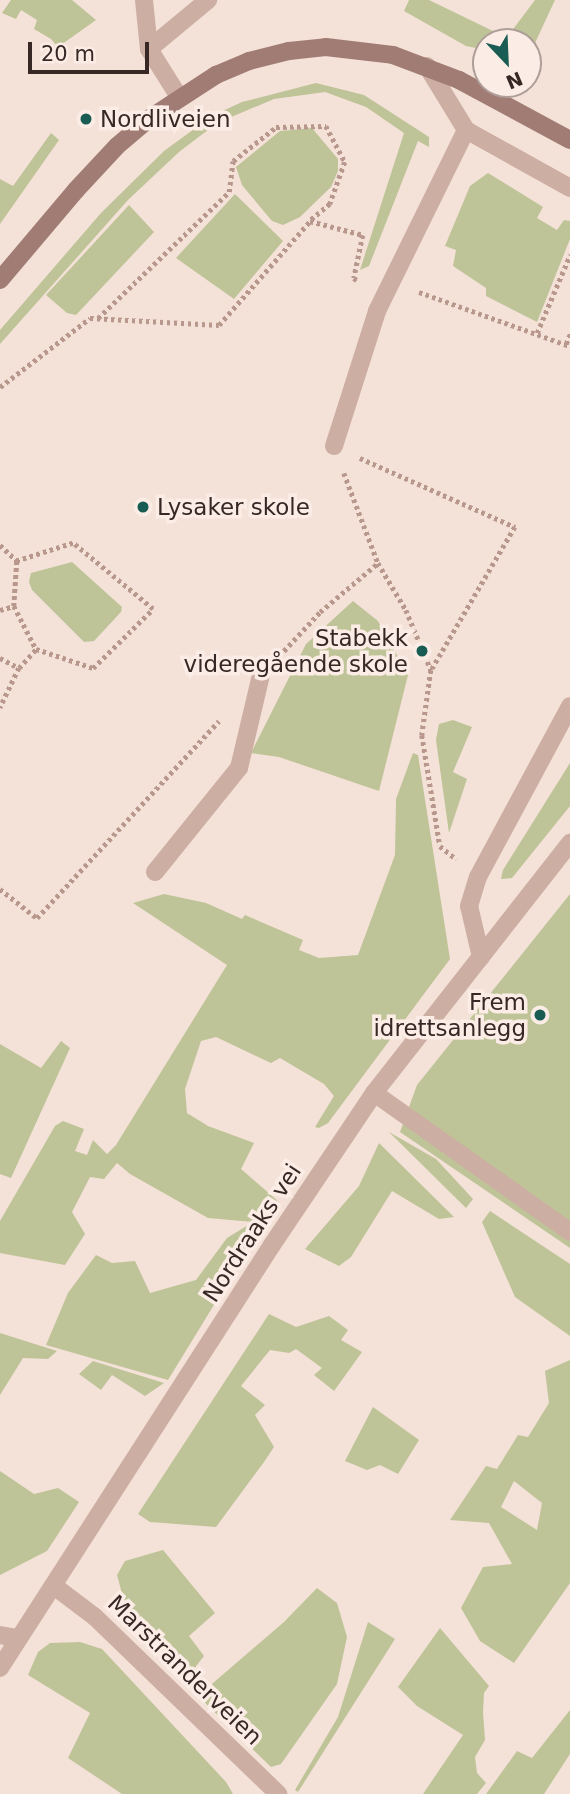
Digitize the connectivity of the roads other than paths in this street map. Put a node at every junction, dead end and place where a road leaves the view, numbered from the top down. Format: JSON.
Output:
{"nodes":[{"id":1,"x":144,"y":0,"type":"edge"},
{"id":2,"x":208,"y":0,"type":"edge"},
{"id":3,"x":149,"y":49,"type":"junction"},
{"id":4,"x":427,"y":66,"type":"junction"},
{"id":5,"x":179,"y":97,"type":"junction"},
{"id":6,"x":466,"y":130,"type":"junction"},
{"id":7,"x":570,"y":140,"type":"edge"},
{"id":8,"x":570,"y":188,"type":"edge"},
{"id":9,"x":0,"y":280,"type":"edge"},
{"id":10,"x":334,"y":446,"type":"road end"},
{"id":11,"x":261,"y":676,"type":"road end"},
{"id":12,"x":570,"y":706,"type":"edge"},
{"id":13,"x":570,"y":843,"type":"edge"},
{"id":14,"x":155,"y":872,"type":"dead end"},
{"id":15,"x":481,"y":957,"type":"junction"},
{"id":16,"x":374,"y":1093,"type":"junction"},
{"id":17,"x":570,"y":1233,"type":"edge"},
{"id":18,"x":54,"y":1586,"type":"junction"},
{"id":19,"x":9,"y":1637,"type":"edge"},
{"id":20,"x":0,"y":1668,"type":"edge"},
{"id":21,"x":278,"y":1794,"type":"edge"}],
"edges":[{"from":1,"to":3,"type":"street"},
{"from":2,"to":3,"type":"street"},
{"from":3,"to":5,"type":"street"},
{"from":4,"to":5,"type":"main road"},
{"from":4,"to":6,"type":"street"},
{"from":4,"to":7,"type":"main road"},
{"from":5,"to":9,"type":"main road"},
{"from":6,"to":8,"type":"street"},
{"from":6,"to":10,"type":"street"},
{"from":11,"to":14,"type":"street"},
{"from":12,"to":15,"type":"street"},
{"from":13,"to":15,"type":"street","name":"Nordraaks vei"},
{"from":15,"to":16,"type":"street","name":"Nordraaks vei"},
{"from":16,"to":17,"type":"street"},
{"from":16,"to":18,"type":"street","name":"Nordraaks vei"},
{"from":18,"to":19,"type":"street","name":"Nordraaks vei"},
{"from":18,"to":21,"type":"street","name":"Marstranderveien"},
{"from":19,"to":20,"type":"street","name":"Nordraaks vei"}]}
